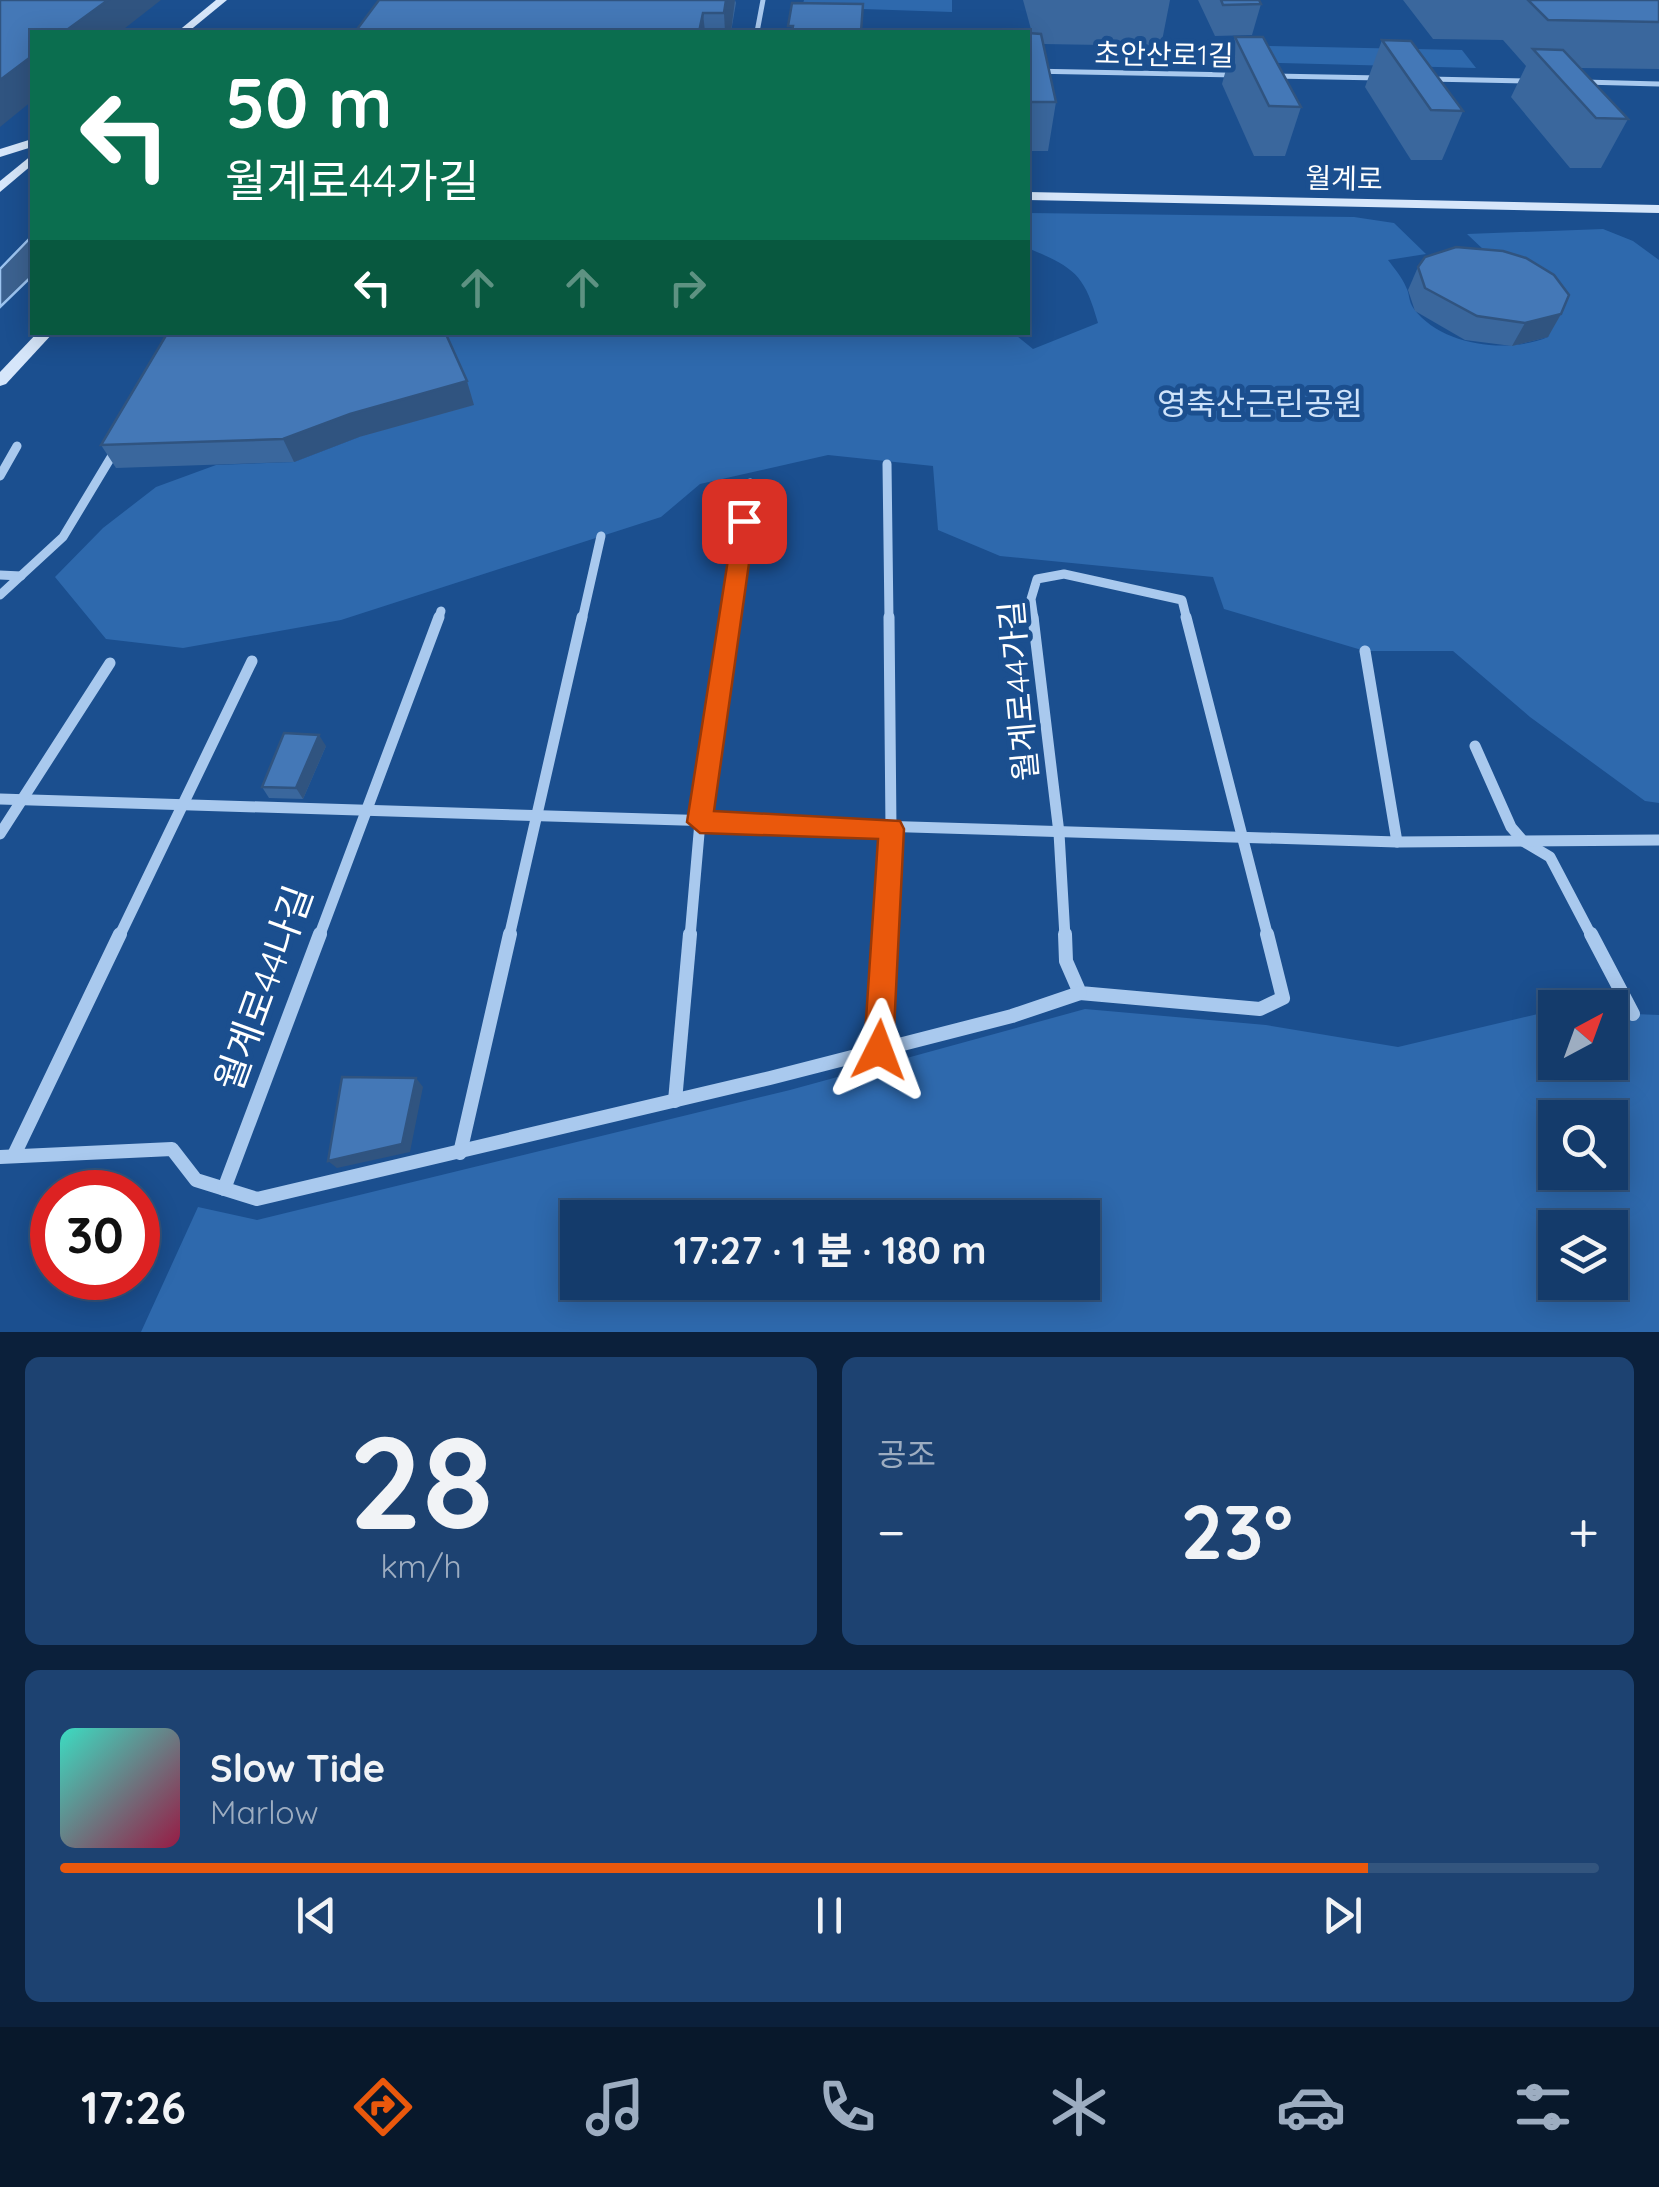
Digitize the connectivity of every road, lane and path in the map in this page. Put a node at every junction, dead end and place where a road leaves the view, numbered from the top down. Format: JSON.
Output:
{"nodes":[{"id":1,"x":222,"y":0,"type":"edge"},
{"id":2,"x":763,"y":0,"type":"edge"},
{"id":3,"x":184,"y":30,"type":"edge"},
{"id":4,"x":757,"y":30,"type":"edge"},
{"id":5,"x":1030,"y":71,"type":"edge"},
{"id":6,"x":1247,"y":75,"type":"edge"},
{"id":7,"x":1266,"y":76,"type":"edge"},
{"id":8,"x":1386,"y":78,"type":"edge"},
{"id":9,"x":1426,"y":79,"type":"edge"},
{"id":10,"x":1544,"y":82,"type":"edge"},
{"id":11,"x":1564,"y":82,"type":"edge"},
{"id":12,"x":1659,"y":84,"type":"edge"},
{"id":13,"x":30,"y":144,"type":"edge"},
{"id":14,"x":0,"y":153,"type":"edge"},
{"id":15,"x":30,"y":161,"type":"edge"},
{"id":16,"x":30,"y":180,"type":"edge"},
{"id":17,"x":4,"y":182,"type":"edge"},
{"id":18,"x":1030,"y":196,"type":"edge"},
{"id":19,"x":1659,"y":209,"type":"edge"},
{"id":20,"x":44,"y":335,"type":"edge"},
{"id":21,"x":0,"y":381,"type":"edge"},
{"id":22,"x":123,"y":436,"type":"edge"},
{"id":23,"x":17,"y":446,"type":"dead end"},
{"id":24,"x":888,"y":464,"type":"dead end"},
{"id":25,"x":0,"y":476,"type":"edge"},
{"id":26,"x":750,"y":483,"type":"dead end"},
{"id":27,"x":602,"y":536,"type":"dead end"},
{"id":28,"x":0,"y":575,"type":"edge"},
{"id":29,"x":21,"y":576,"type":"junction"},
{"id":30,"x":0,"y":596,"type":"edge"},
{"id":31,"x":441,"y":610,"type":"dead end"},
{"id":32,"x":1364,"y":651,"type":"dead end"},
{"id":33,"x":252,"y":660,"type":"dead end"},
{"id":34,"x":110,"y":663,"type":"dead end"},
{"id":35,"x":1474,"y":746,"type":"dead end"},
{"id":36,"x":0,"y":799,"type":"edge"},
{"id":37,"x":22,"y":799,"type":"junction"},
{"id":38,"x":187,"y":802,"type":"junction"},
{"id":39,"x":362,"y":810,"type":"junction"},
{"id":40,"x":534,"y":818,"type":"junction"},
{"id":41,"x":700,"y":822,"type":"junction"},
{"id":42,"x":891,"y":829,"type":"junction"},
{"id":43,"x":1058,"y":833,"type":"junction"},
{"id":44,"x":0,"y":834,"type":"edge"},
{"id":45,"x":1243,"y":838,"type":"junction"},
{"id":46,"x":1659,"y":840,"type":"edge"},
{"id":47,"x":1523,"y":841,"type":"junction"},
{"id":48,"x":1397,"y":842,"type":"junction"},
{"id":49,"x":1080,"y":993,"type":"junction"},
{"id":50,"x":1632,"y":1014,"type":"dead end"},
{"id":51,"x":879,"y":1050,"type":"junction"},
{"id":52,"x":676,"y":1101,"type":"junction"},
{"id":53,"x":460,"y":1153,"type":"junction"},
{"id":54,"x":7,"y":1156,"type":"edge"},
{"id":55,"x":224,"y":1189,"type":"junction"}],
"edges":[{"from":1,"to":3,"type":"main road"},
{"from":2,"to":4,"type":"street"},
{"from":5,"to":6,"type":"street","name":"초안산로1길"},
{"from":7,"to":8,"type":"street","name":"초안산로1길"},
{"from":9,"to":10,"type":"street"},
{"from":11,"to":12,"type":"street"},
{"from":13,"to":14,"type":"main road"},
{"from":15,"to":17,"type":"main road"},
{"from":16,"to":17,"type":"main road"},
{"from":18,"to":19,"type":"main road","name":"월계로"},
{"from":20,"to":21,"type":"main road"},
{"from":22,"to":29,"type":"street"},
{"from":23,"to":25,"type":"street"},
{"from":24,"to":42,"type":"street"},
{"from":26,"to":41,"type":"street"},
{"from":27,"to":40,"type":"street"},
{"from":28,"to":29,"type":"street"},
{"from":29,"to":30,"type":"street"},
{"from":31,"to":39,"type":"street"},
{"from":32,"to":48,"type":"street"},
{"from":33,"to":38,"type":"street"},
{"from":34,"to":37,"type":"street"},
{"from":35,"to":47,"type":"street"},
{"from":36,"to":37,"type":"street"},
{"from":37,"to":38,"type":"street"},
{"from":37,"to":44,"type":"street"},
{"from":38,"to":39,"type":"street"},
{"from":38,"to":54,"type":"street"},
{"from":39,"to":40,"type":"street"},
{"from":39,"to":55,"type":"street","name":"월계로44나길"},
{"from":40,"to":41,"type":"street"},
{"from":40,"to":53,"type":"street"},
{"from":41,"to":42,"type":"street"},
{"from":41,"to":52,"type":"street"},
{"from":42,"to":43,"type":"street"},
{"from":42,"to":51,"type":"street"},
{"from":43,"to":45,"type":"street"},
{"from":43,"to":45,"type":"street","name":"월계로44가길"},
{"from":43,"to":49,"type":"street"},
{"from":45,"to":48,"type":"street"},
{"from":45,"to":49,"type":"street"},
{"from":46,"to":47,"type":"street"},
{"from":47,"to":48,"type":"street"},
{"from":47,"to":50,"type":"street"},
{"from":49,"to":51,"type":"street"},
{"from":51,"to":52,"type":"street"},
{"from":52,"to":53,"type":"street"},
{"from":53,"to":55,"type":"street"},
{"from":54,"to":55,"type":"street"}]}
